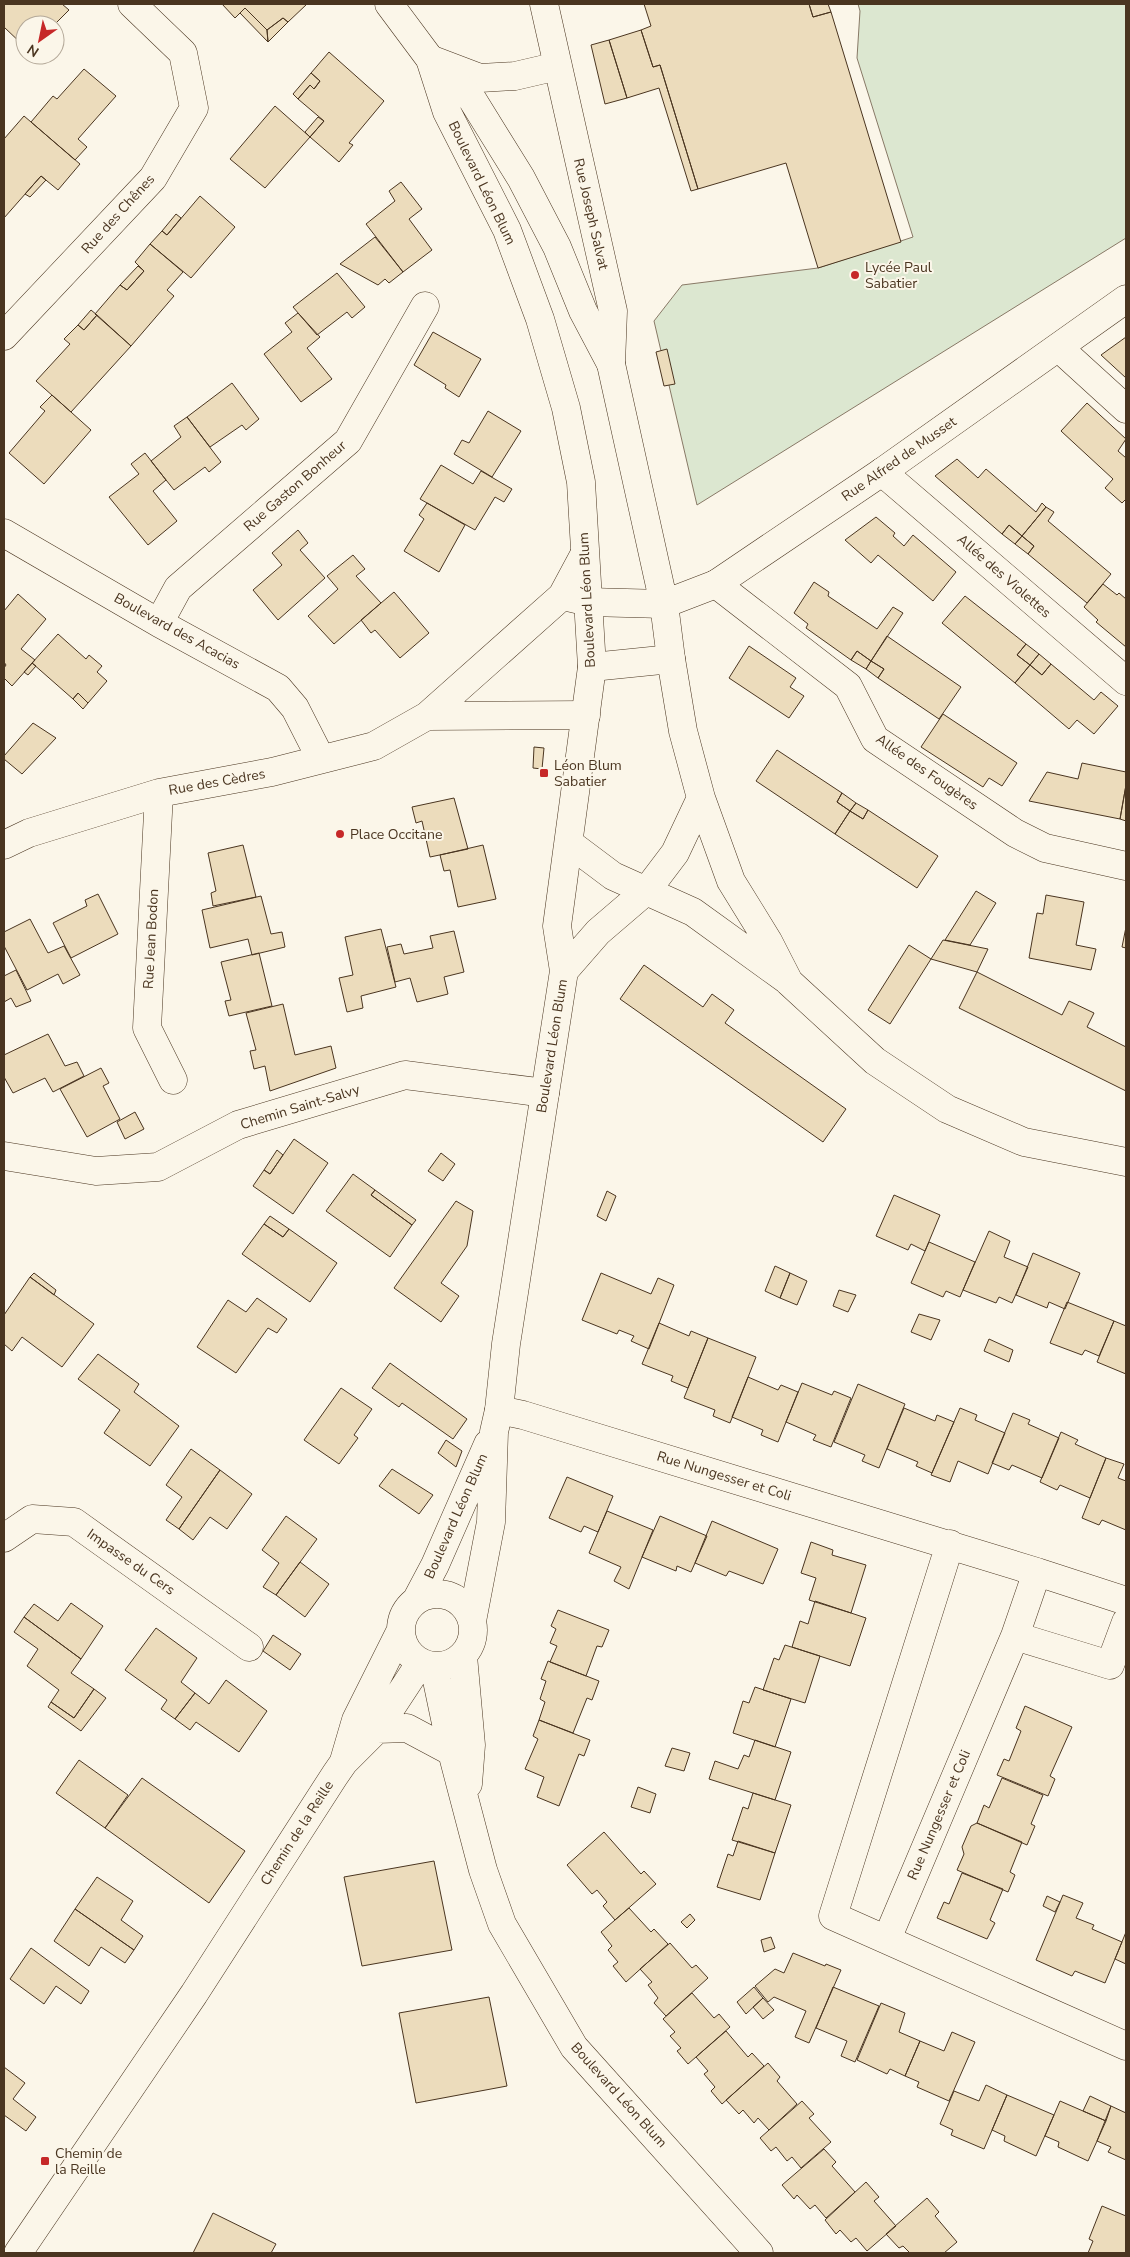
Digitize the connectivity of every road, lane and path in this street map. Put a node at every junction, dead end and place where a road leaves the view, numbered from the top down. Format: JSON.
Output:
{"nodes":[{"id":1,"x":132,"y":4,"type":"edge"},
{"id":2,"x":389,"y":4,"type":"edge"},
{"id":3,"x":544,"y":4,"type":"edge"},
{"id":4,"x":430,"y":59,"type":"junction"},
{"id":5,"x":558,"y":66,"type":"junction"},
{"id":6,"x":1126,"y":299,"type":"edge"},
{"id":7,"x":425,"y":306,"type":"dead end"},
{"id":8,"x":4,"y":336,"type":"edge"},
{"id":9,"x":1059,"y":348,"type":"junction"},
{"id":10,"x":611,"y":364,"type":"junction"},
{"id":11,"x":1126,"y":409,"type":"edge"},
{"id":12,"x":882,"y":472,"type":"junction"},
{"id":13,"x":4,"y":532,"type":"edge"},
{"id":14,"x":584,"y":555,"type":"junction"},
{"id":15,"x":716,"y":584,"type":"junction"},
{"id":16,"x":562,"y":596,"type":"junction"},
{"id":17,"x":588,"y":602,"type":"junction"},
{"id":18,"x":664,"y":604,"type":"junction"},
{"id":19,"x":159,"y":623,"type":"junction"},
{"id":20,"x":671,"y":659,"type":"junction"},
{"id":21,"x":592,"y":666,"type":"junction"},
{"id":22,"x":1126,"y":681,"type":"edge"},
{"id":23,"x":586,"y":715,"type":"junction"},
{"id":24,"x":427,"y":716,"type":"junction"},
{"id":25,"x":321,"y":759,"type":"junction"},
{"id":26,"x":158,"y":793,"type":"junction"},
{"id":27,"x":701,"y":798,"type":"junction"},
{"id":28,"x":569,"y":843,"type":"junction"},
{"id":29,"x":4,"y":845,"type":"edge"},
{"id":30,"x":1126,"y":866,"type":"edge"},
{"id":31,"x":646,"y":890,"type":"junction"},
{"id":32,"x":564,"y":972,"type":"junction"},
{"id":33,"x":789,"y":982,"type":"junction"},
{"id":34,"x":173,"y":1080,"type":"dead end"},
{"id":35,"x":545,"y":1093,"type":"junction"},
{"id":36,"x":4,"y":1156,"type":"edge"},
{"id":37,"x":1126,"y":1162,"type":"edge"},
{"id":38,"x":496,"y":1421,"type":"junction"},
{"id":39,"x":4,"y":1538,"type":"edge"},
{"id":40,"x":950,"y":1544,"type":"junction"},
{"id":41,"x":1037,"y":1572,"type":"junction"},
{"id":42,"x":417,"y":1599,"type":"junction"},
{"id":43,"x":1126,"y":1602,"type":"edge"},
{"id":44,"x":472,"y":1621,"type":"junction"},
{"id":45,"x":1126,"y":1622,"type":"edge"},
{"id":46,"x":401,"y":1630,"type":"junction"},
{"id":47,"x":1015,"y":1636,"type":"junction"},
{"id":48,"x":249,"y":1647,"type":"dead end"},
{"id":49,"x":462,"y":1656,"type":"junction"},
{"id":50,"x":428,"y":1664,"type":"junction"},
{"id":51,"x":376,"y":1729,"type":"junction"},
{"id":52,"x":452,"y":1752,"type":"junction"},
{"id":53,"x":344,"y":1762,"type":"junction"},
{"id":54,"x":466,"y":1805,"type":"junction"},
{"id":55,"x":887,"y":1939,"type":"junction"},
{"id":56,"x":1126,"y":2046,"type":"edge"},
{"id":57,"x":18,"y":2253,"type":"edge"},
{"id":58,"x":759,"y":2253,"type":"edge"}],
"edges":[{"from":1,"to":8,"type":"street","name":"Rue des Chênes"},
{"from":2,"to":4,"type":"street","name":"Boulevard Léon Blum"},
{"from":3,"to":5,"type":"street","name":"Rue Joseph Salvat"},
{"from":4,"to":5,"type":"street"},
{"from":4,"to":10,"type":"street","name":"Boulevard Léon Blum"},
{"from":4,"to":14,"type":"street","name":"Boulevard Léon Blum"},
{"from":5,"to":10,"type":"street","name":"Rue Joseph Salvat"},
{"from":6,"to":9,"type":"street","name":"Rue Alfred de Musset"},
{"from":7,"to":19,"type":"street","name":"Rue Gaston Bonheur"},
{"from":9,"to":11,"type":"street"},
{"from":9,"to":12,"type":"street","name":"Rue Alfred de Musset"},
{"from":10,"to":18,"type":"street","name":"Boulevard Léon Blum"},
{"from":12,"to":15,"type":"street","name":"Rue Alfred de Musset"},
{"from":12,"to":22,"type":"street","name":"Allée des Violettes"},
{"from":13,"to":19,"type":"street","name":"Boulevard des Acacias"},
{"from":14,"to":16,"type":"street","name":"Rue des Cèdres"},
{"from":14,"to":17,"type":"street","name":"Boulevard Léon Blum"},
{"from":15,"to":18,"type":"street","name":"Rue Alfred de Musset"},
{"from":15,"to":30,"type":"street","name":"Allée des Fougères"},
{"from":16,"to":17,"type":"street"},
{"from":16,"to":24,"type":"street","name":"Rue des Cèdres"},
{"from":17,"to":18,"type":"street"},
{"from":17,"to":21,"type":"street","name":"Boulevard Léon Blum"},
{"from":18,"to":20,"type":"street","name":"Boulevard Léon Blum"},
{"from":19,"to":25,"type":"street","name":"Boulevard des Acacias"},
{"from":20,"to":21,"type":"street"},
{"from":20,"to":27,"type":"street","name":"Boulevard Léon Blum"},
{"from":21,"to":23,"type":"street","name":"Boulevard Léon Blum"},
{"from":23,"to":24,"type":"street","name":"Rue des Cèdres"},
{"from":23,"to":28,"type":"street","name":"Boulevard Léon Blum"},
{"from":24,"to":25,"type":"street","name":"Rue des Cèdres"},
{"from":25,"to":26,"type":"street","name":"Rue des Cèdres"},
{"from":26,"to":29,"type":"street","name":"Rue des Cèdres"},
{"from":26,"to":34,"type":"street","name":"Rue Jean Bodon"},
{"from":27,"to":31,"type":"street"},
{"from":27,"to":33,"type":"street","name":"Boulevard Léon Blum"},
{"from":28,"to":31,"type":"street"},
{"from":28,"to":32,"type":"street","name":"Boulevard Léon Blum"},
{"from":31,"to":32,"type":"street"},
{"from":31,"to":33,"type":"street"},
{"from":32,"to":35,"type":"street","name":"Boulevard Léon Blum"},
{"from":33,"to":37,"type":"street"},
{"from":35,"to":36,"type":"street","name":"Chemin Saint-Salvy"},
{"from":35,"to":38,"type":"street","name":"Boulevard Léon Blum"},
{"from":38,"to":40,"type":"street","name":"Rue Nungesser et Coli"},
{"from":38,"to":42,"type":"street","name":"Boulevard Léon Blum"},
{"from":38,"to":44,"type":"street","name":"Boulevard Léon Blum"},
{"from":39,"to":48,"type":"street","name":"Impasse du Cers"},
{"from":40,"to":41,"type":"street","name":"Rue Nungesser et Coli"},
{"from":40,"to":55,"type":"street"},
{"from":41,"to":43,"type":"street","name":"Rue Nungesser et Coli"},
{"from":41,"to":47,"type":"street","name":"Rue Nungesser et Coli"},
{"from":42,"to":44,"type":"street"},
{"from":42,"to":46,"type":"street"},
{"from":44,"to":49,"type":"street"},
{"from":45,"to":47,"type":"street"},
{"from":46,"to":50,"type":"street"},
{"from":46,"to":53,"type":"street","name":"Chemin de la Reille"},
{"from":47,"to":55,"type":"street","name":"Rue Nungesser et Coli"},
{"from":49,"to":50,"type":"street"},
{"from":49,"to":54,"type":"street","name":"Boulevard Léon Blum"},
{"from":50,"to":51,"type":"street","name":"Chemin de la Reille"},
{"from":50,"to":52,"type":"street","name":"Boulevard Léon Blum"},
{"from":51,"to":52,"type":"street"},
{"from":51,"to":53,"type":"street","name":"Chemin de la Reille"},
{"from":52,"to":54,"type":"street","name":"Boulevard Léon Blum"},
{"from":53,"to":57,"type":"street","name":"Chemin de la Reille"},
{"from":54,"to":58,"type":"street","name":"Boulevard Léon Blum"},
{"from":55,"to":56,"type":"street"}]}
